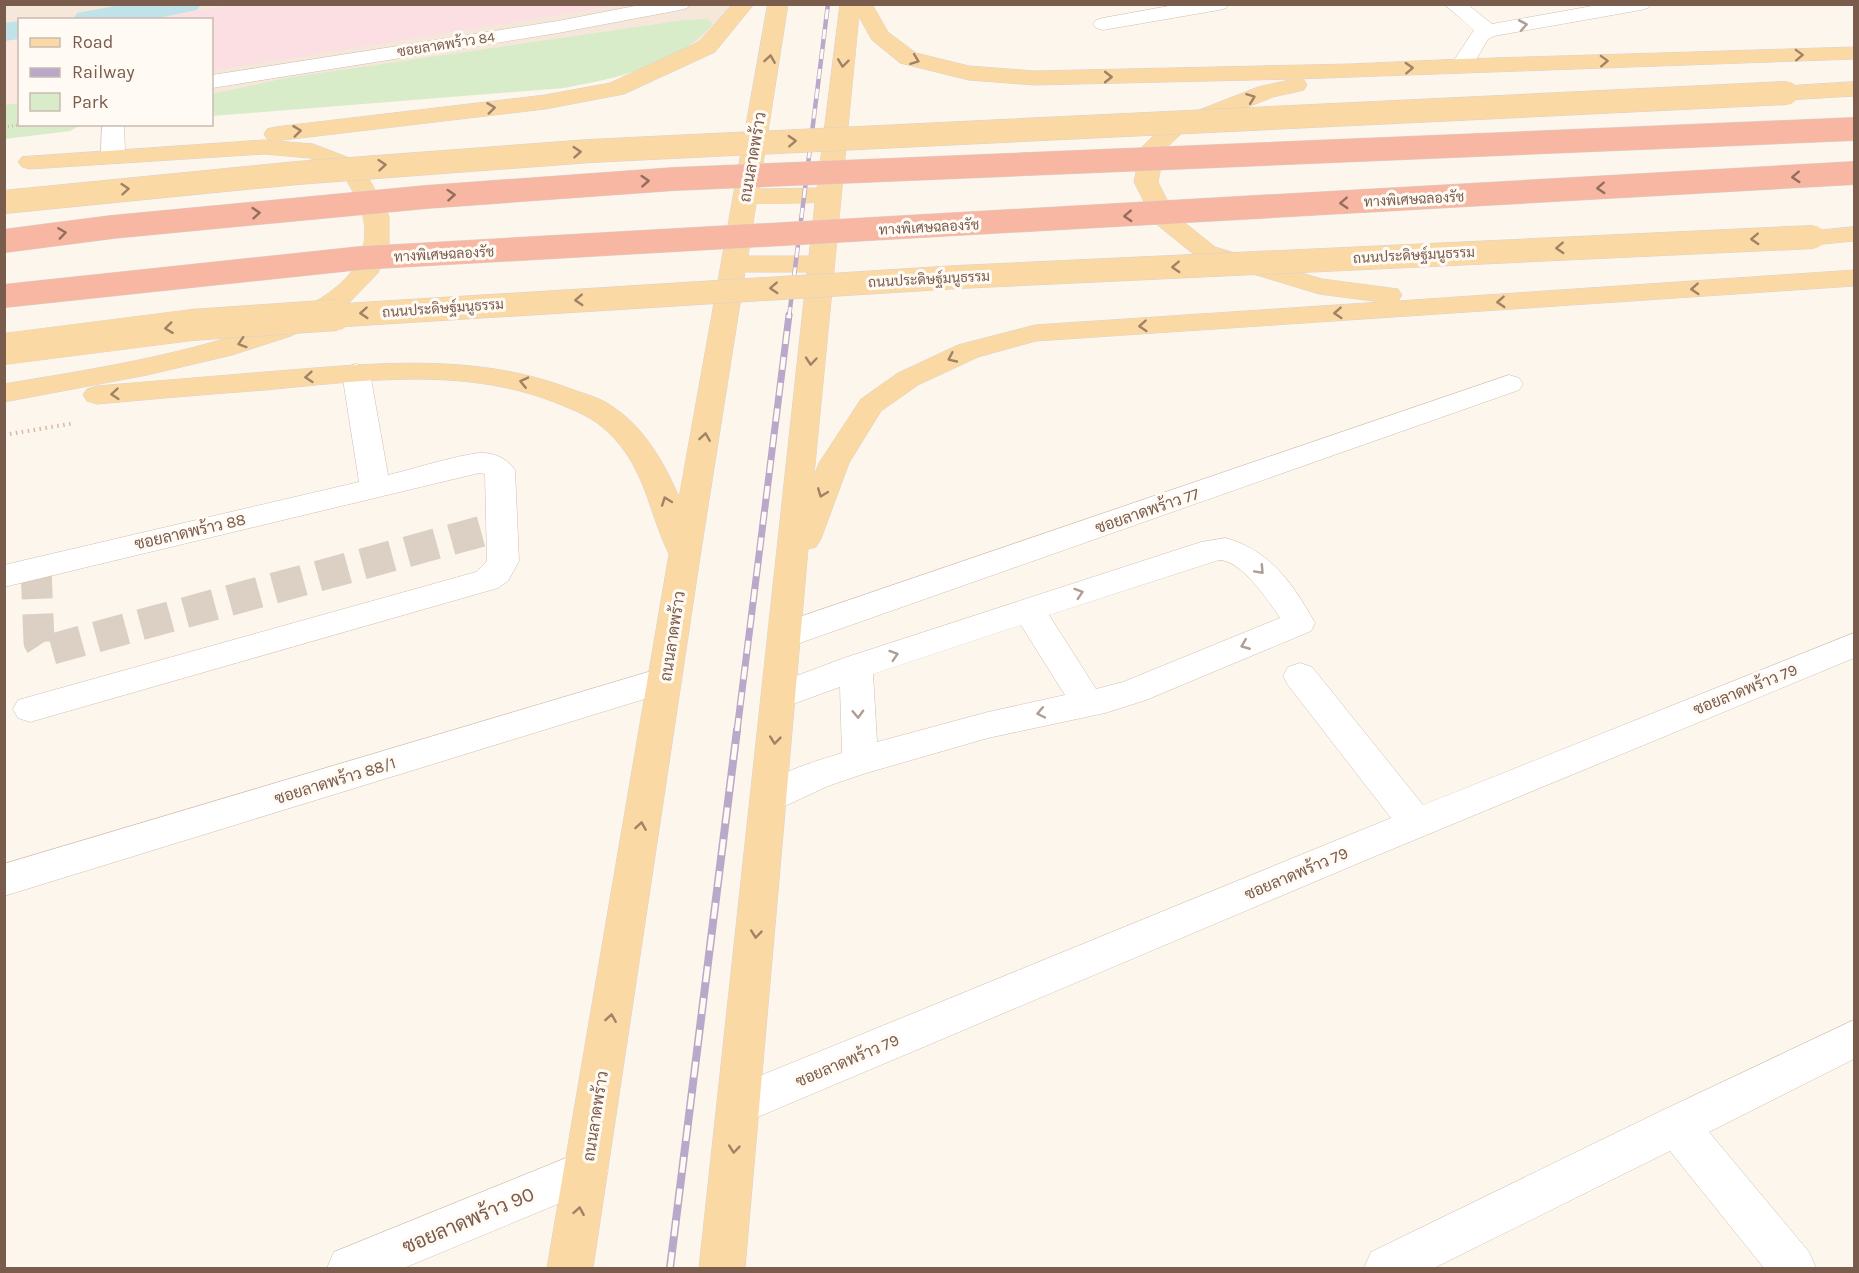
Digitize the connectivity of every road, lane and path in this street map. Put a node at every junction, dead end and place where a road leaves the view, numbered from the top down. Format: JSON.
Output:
{"nodes":[{"id":1,"x":680,"y":4,"type":"edge"},
{"id":2,"x":744,"y":4,"type":"edge"},
{"id":3,"x":778,"y":4,"type":"edge"},
{"id":4,"x":850,"y":4,"type":"edge"},
{"id":5,"x":862,"y":4,"type":"edge"},
{"id":6,"x":1219,"y":4,"type":"edge"},
{"id":7,"x":1454,"y":4,"type":"edge"},
{"id":8,"x":1641,"y":4,"type":"edge"},
{"id":9,"x":1103,"y":24,"type":"dead end"},
{"id":10,"x":1488,"y":31,"type":"junction"},
{"id":11,"x":1854,"y":53,"type":"edge"},
{"id":12,"x":1462,"y":65,"type":"junction"},
{"id":13,"x":1350,"y":71,"type":"junction"},
{"id":14,"x":213,"y":82,"type":"edge"},
{"id":15,"x":1854,"y":89,"type":"edge"},
{"id":16,"x":113,"y":126,"type":"edge"},
{"id":17,"x":1854,"y":129,"type":"edge"},
{"id":18,"x":113,"y":152,"type":"junction"},
{"id":19,"x":30,"y":162,"type":"junction"},
{"id":20,"x":4,"y":165,"type":"edge"},
{"id":21,"x":1854,"y":173,"type":"edge"},
{"id":22,"x":828,"y":195,"type":"junction"},
{"id":23,"x":745,"y":197,"type":"junction"},
{"id":24,"x":4,"y":202,"type":"edge"},
{"id":25,"x":1854,"y":234,"type":"edge"},
{"id":26,"x":4,"y":242,"type":"edge"},
{"id":27,"x":733,"y":264,"type":"junction"},
{"id":28,"x":820,"y":264,"type":"junction"},
{"id":29,"x":1854,"y":278,"type":"edge"},
{"id":30,"x":4,"y":296,"type":"edge"},
{"id":31,"x":1459,"y":305,"type":"junction"},
{"id":32,"x":4,"y":349,"type":"edge"},
{"id":33,"x":356,"y":373,"type":"junction"},
{"id":34,"x":1509,"y":384,"type":"dead end"},
{"id":35,"x":4,"y":393,"type":"edge"},
{"id":36,"x":4,"y":405,"type":"edge"},
{"id":37,"x":375,"y":488,"type":"junction"},
{"id":38,"x":684,"y":557,"type":"junction"},
{"id":39,"x":4,"y":576,"type":"edge"},
{"id":40,"x":790,"y":577,"type":"junction"},
{"id":41,"x":1029,"y":610,"type":"junction"},
{"id":42,"x":785,"y":636,"type":"junction"},
{"id":43,"x":1854,"y":645,"type":"edge"},
{"id":44,"x":856,"y":667,"type":"junction"},
{"id":45,"x":1300,"y":676,"type":"dead end"},
{"id":46,"x":665,"y":680,"type":"junction"},
{"id":47,"x":779,"y":696,"type":"junction"},
{"id":48,"x":1088,"y":704,"type":"junction"},
{"id":49,"x":30,"y":709,"type":"dead end"},
{"id":50,"x":860,"y":760,"type":"junction"},
{"id":51,"x":770,"y":798,"type":"junction"},
{"id":52,"x":1418,"y":824,"type":"junction"},
{"id":53,"x":4,"y":880,"type":"edge"},
{"id":54,"x":1854,"y":1039,"type":"edge"},
{"id":55,"x":738,"y":1106,"type":"junction"},
{"id":56,"x":1677,"y":1125,"type":"junction"},
{"id":57,"x":586,"y":1170,"type":"junction"},
{"id":58,"x":350,"y":1269,"type":"edge"},
{"id":59,"x":570,"y":1269,"type":"edge"},
{"id":60,"x":722,"y":1269,"type":"edge"},
{"id":61,"x":1387,"y":1269,"type":"edge"},
{"id":62,"x":1793,"y":1269,"type":"edge"}],
"edges":[{"from":1,"to":14,"type":"street","name":"ซอยลาดพร้าว 84"},
{"from":18,"to":2,"type":"main road","one_way":true},
{"from":23,"to":3,"type":"main road","name":"ถนนลาดพร้าว","one_way":true},
{"from":4,"to":22,"type":"main road","one_way":true},
{"from":5,"to":13,"type":"main road","one_way":true},
{"from":6,"to":9,"type":"street"},
{"from":7,"to":10,"type":"street"},
{"from":10,"to":8,"type":"street","one_way":true},
{"from":10,"to":12,"type":"street"},
{"from":12,"to":11,"type":"main road","one_way":true},
{"from":13,"to":12,"type":"main road","one_way":true},
{"from":31,"to":13,"type":"main road","one_way":true},
{"from":24,"to":15,"type":"main road","one_way":true,"bridge":true},
{"from":16,"to":18,"type":"street"},
{"from":26,"to":17,"type":"highway","one_way":true,"bridge":true},
{"from":18,"to":19,"type":"main road"},
{"from":19,"to":20,"type":"main road"},
{"from":19,"to":35,"type":"main road","one_way":true},
{"from":21,"to":30,"type":"highway","name":"ทางพิเศษฉลองรัช","one_way":true,"bridge":true},
{"from":22,"to":23,"type":"main road"},
{"from":22,"to":28,"type":"main road"},
{"from":23,"to":27,"type":"main road","name":"ถนนลาดพร้าว"},
{"from":25,"to":32,"type":"main road","name":"ถนนประดิษฐ์มนูธรรม","one_way":true,"bridge":true},
{"from":27,"to":28,"type":"main road"},
{"from":38,"to":27,"type":"main road","name":"ถนนลาดพร้าว","one_way":true},
{"from":28,"to":40,"type":"main road","one_way":true},
{"from":29,"to":31,"type":"main road","one_way":true},
{"from":31,"to":40,"type":"main road","one_way":true},
{"from":33,"to":36,"type":"main road","one_way":true},
{"from":33,"to":37,"type":"street"},
{"from":38,"to":33,"type":"main road","one_way":true},
{"from":34,"to":42,"type":"street","name":"ซอยลาดพร้าว 77"},
{"from":37,"to":39,"type":"street","name":"ซอยลาดพร้าว 88"},
{"from":37,"to":49,"type":"street","name":"ซอยลาดพร้าว 88"},
{"from":38,"to":46,"type":"main road","name":"ถนนลาดพร้าว"},
{"from":40,"to":42,"type":"main road"},
{"from":44,"to":41,"type":"street","one_way":true},
{"from":41,"to":48,"type":"street"},
{"from":41,"to":48,"type":"street","one_way":true},
{"from":42,"to":47,"type":"main road"},
{"from":43,"to":52,"type":"street","name":"ซอยลาดพร้าว 79"},
{"from":44,"to":47,"type":"street"},
{"from":44,"to":50,"type":"street","one_way":true},
{"from":45,"to":52,"type":"street"},
{"from":46,"to":53,"type":"street","name":"ซอยลาดพร้าว 88/1"},
{"from":57,"to":46,"type":"main road","name":"ถนนลาดพร้าว","one_way":true},
{"from":47,"to":51,"type":"main road","one_way":true},
{"from":48,"to":50,"type":"street","one_way":true},
{"from":50,"to":51,"type":"street"},
{"from":51,"to":55,"type":"main road","one_way":true},
{"from":52,"to":55,"type":"street","name":"ซอยลาดพร้าว 79"},
{"from":54,"to":56,"type":"street"},
{"from":55,"to":60,"type":"main road","one_way":true},
{"from":56,"to":61,"type":"street"},
{"from":56,"to":62,"type":"street"},
{"from":57,"to":58,"type":"street","name":"ซอยลาดพร้าว 90"},
{"from":59,"to":57,"type":"main road","name":"ถนนลาดพร้าว","one_way":true}]}
